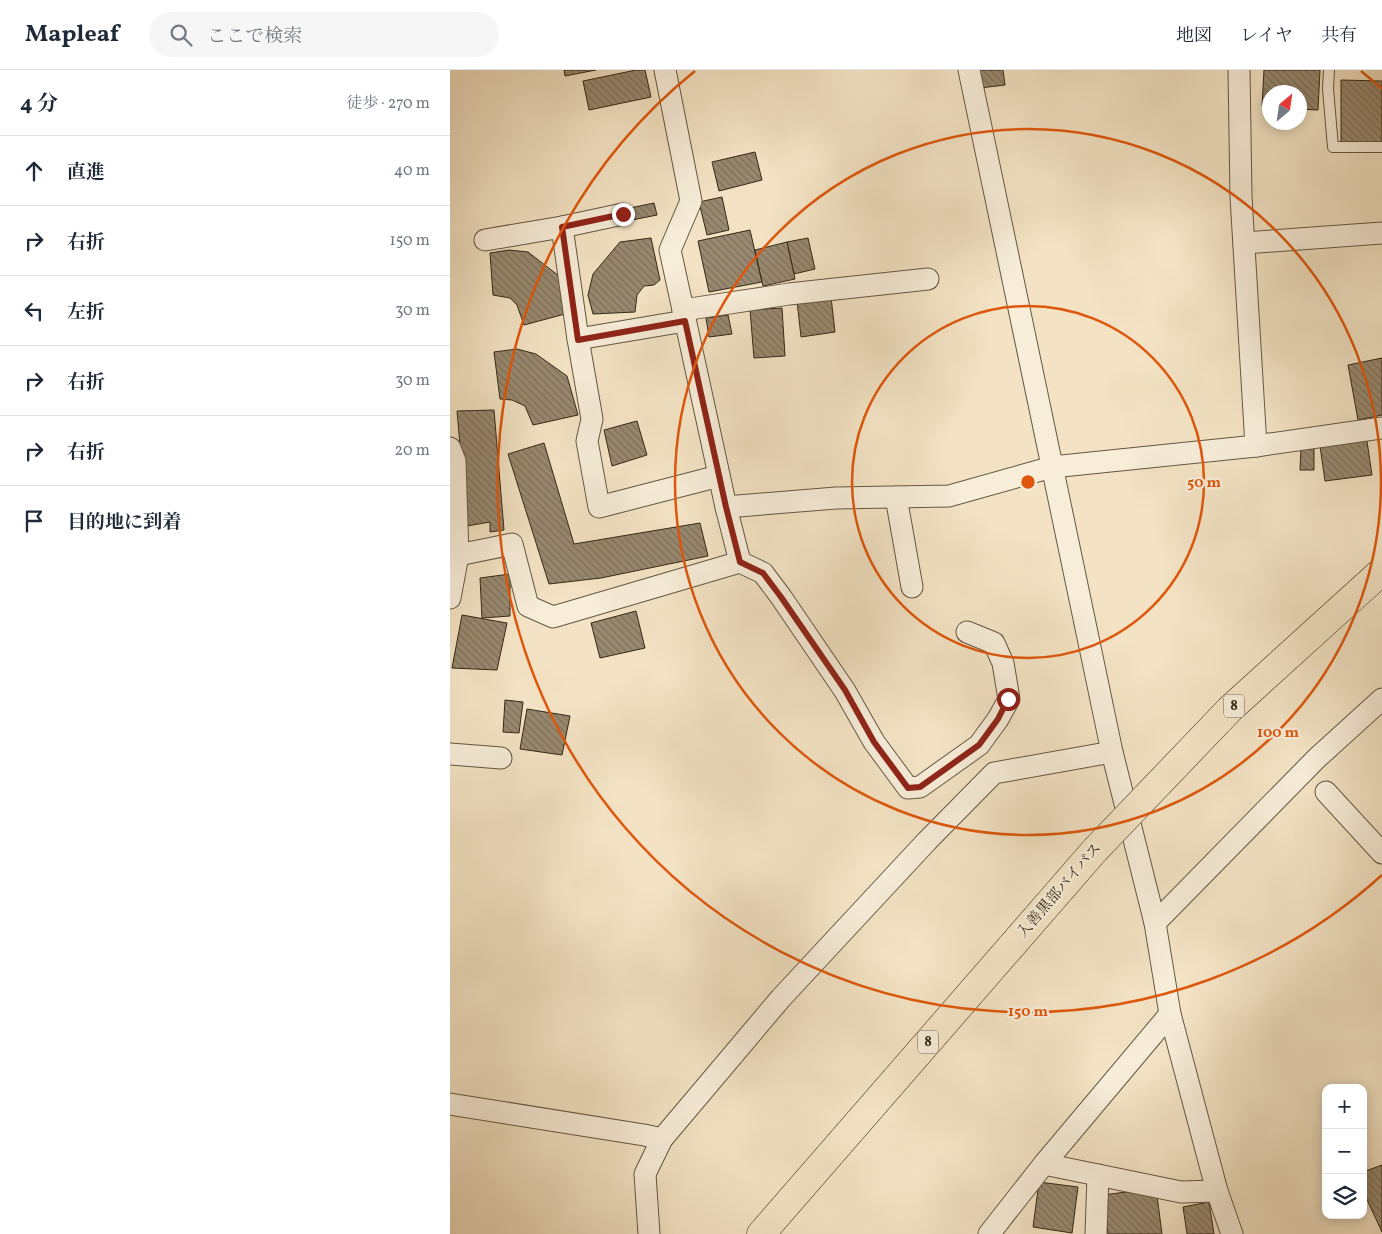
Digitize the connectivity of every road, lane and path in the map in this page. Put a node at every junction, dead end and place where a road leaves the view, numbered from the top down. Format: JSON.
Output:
{"nodes":[{"id":1,"x":665,"y":70,"type":"edge"},
{"id":2,"x":969,"y":70,"type":"edge"},
{"id":3,"x":1239,"y":70,"type":"edge"},
{"id":4,"x":1329,"y":70,"type":"edge"},
{"id":5,"x":1382,"y":147,"type":"edge"},
{"id":6,"x":623,"y":214,"type":"dead end"},
{"id":7,"x":562,"y":227,"type":"junction"},
{"id":8,"x":1382,"y":234,"type":"edge"},
{"id":9,"x":485,"y":240,"type":"dead end"},
{"id":10,"x":1244,"y":242,"type":"junction"},
{"id":11,"x":928,"y":279,"type":"dead end"},
{"id":12,"x":684,"y":315,"type":"junction"},
{"id":13,"x":578,"y":340,"type":"junction"},
{"id":14,"x":1382,"y":428,"type":"edge"},
{"id":15,"x":1256,"y":446,"type":"junction"},
{"id":16,"x":450,"y":448,"type":"edge"},
{"id":17,"x":1052,"y":468,"type":"junction"},
{"id":18,"x":719,"y":476,"type":"junction"},
{"id":19,"x":896,"y":497,"type":"junction"},
{"id":20,"x":726,"y":507,"type":"junction"},
{"id":21,"x":458,"y":555,"type":"junction"},
{"id":22,"x":740,"y":562,"type":"junction"},
{"id":23,"x":1382,"y":571,"type":"edge"},
{"id":24,"x":912,"y":587,"type":"dead end"},
{"id":25,"x":450,"y":598,"type":"edge"},
{"id":26,"x":967,"y":632,"type":"dead end"},
{"id":27,"x":1382,"y":698,"type":"edge"},
{"id":28,"x":1112,"y":752,"type":"junction"},
{"id":29,"x":450,"y":754,"type":"edge"},
{"id":30,"x":501,"y":758,"type":"dead end"},
{"id":31,"x":1326,"y":792,"type":"dead end"},
{"id":32,"x":1382,"y":853,"type":"edge"},
{"id":33,"x":1155,"y":923,"type":"junction"},
{"id":34,"x":1170,"y":1014,"type":"junction"},
{"id":35,"x":450,"y":1104,"type":"edge"},
{"id":36,"x":662,"y":1139,"type":"junction"},
{"id":37,"x":1044,"y":1164,"type":"junction"},
{"id":38,"x":1098,"y":1175,"type":"junction"},
{"id":39,"x":1217,"y":1190,"type":"junction"},
{"id":40,"x":649,"y":1234,"type":"edge"},
{"id":41,"x":761,"y":1234,"type":"edge"},
{"id":42,"x":989,"y":1234,"type":"edge"},
{"id":43,"x":1096,"y":1234,"type":"edge"},
{"id":44,"x":1232,"y":1234,"type":"edge"}],
"edges":[{"from":1,"to":12,"type":"street"},
{"from":2,"to":17,"type":"street"},
{"from":3,"to":10,"type":"street"},
{"from":4,"to":5,"type":"lane"},
{"from":6,"to":7,"type":"street"},
{"from":7,"to":9,"type":"street"},
{"from":7,"to":13,"type":"street"},
{"from":8,"to":10,"type":"street"},
{"from":10,"to":15,"type":"street"},
{"from":11,"to":12,"type":"street"},
{"from":12,"to":13,"type":"street"},
{"from":12,"to":18,"type":"street"},
{"from":13,"to":18,"type":"street"},
{"from":14,"to":15,"type":"street"},
{"from":15,"to":17,"type":"street"},
{"from":16,"to":21,"type":"street"},
{"from":17,"to":19,"type":"street"},
{"from":17,"to":28,"type":"street"},
{"from":18,"to":20,"type":"street"},
{"from":19,"to":20,"type":"street"},
{"from":19,"to":24,"type":"street"},
{"from":20,"to":22,"type":"street"},
{"from":21,"to":22,"type":"street"},
{"from":21,"to":25,"type":"street"},
{"from":22,"to":26,"type":"street"},
{"from":23,"to":41,"type":"highway","name":"入善黒部バイパス","number":"8","bridge":true},
{"from":27,"to":33,"type":"street"},
{"from":28,"to":33,"type":"street"},
{"from":28,"to":36,"type":"street"},
{"from":29,"to":30,"type":"street"},
{"from":31,"to":32,"type":"street"},
{"from":33,"to":34,"type":"street"},
{"from":34,"to":37,"type":"street"},
{"from":34,"to":39,"type":"street"},
{"from":35,"to":36,"type":"street"},
{"from":36,"to":40,"type":"street"},
{"from":37,"to":38,"type":"street"},
{"from":37,"to":42,"type":"street"},
{"from":38,"to":39,"type":"street"},
{"from":38,"to":43,"type":"street"},
{"from":39,"to":44,"type":"street"}]}
